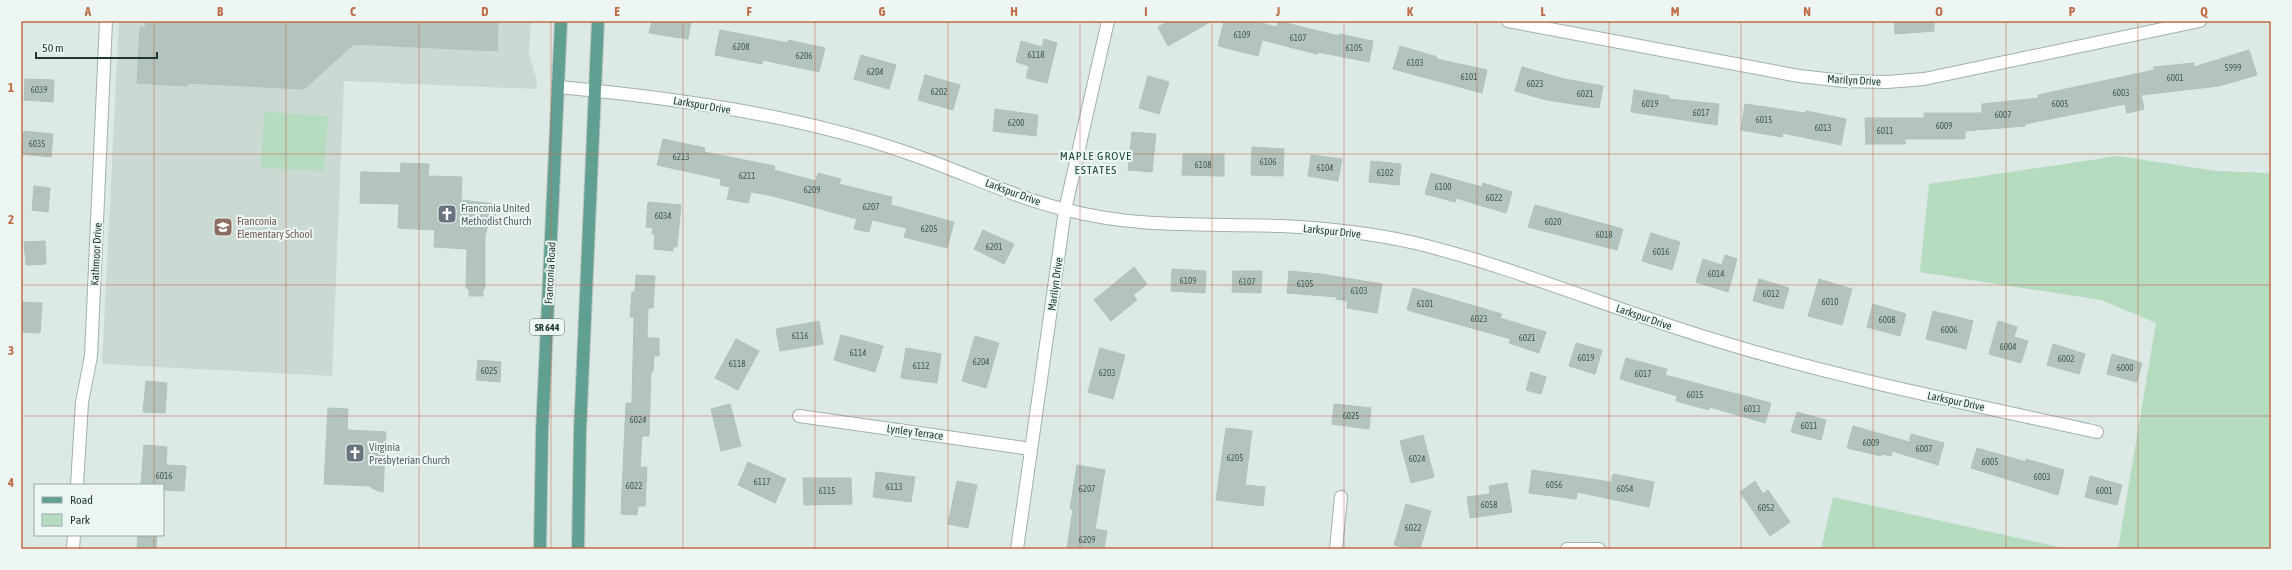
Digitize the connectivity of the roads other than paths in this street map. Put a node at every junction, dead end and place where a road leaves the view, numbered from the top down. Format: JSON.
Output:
{"nodes":[{"id":1,"x":106,"y":21,"type":"edge"},
{"id":2,"x":561,"y":21,"type":"edge"},
{"id":3,"x":598,"y":21,"type":"edge"},
{"id":4,"x":1108,"y":21,"type":"edge"},
{"id":5,"x":1508,"y":21,"type":"edge"},
{"id":6,"x":2200,"y":21,"type":"edge"},
{"id":7,"x":1538,"y":24,"type":"edge"},
{"id":8,"x":559,"y":87,"type":"junction"},
{"id":9,"x":596,"y":90,"type":"junction"},
{"id":10,"x":1065,"y":210,"type":"junction"},
{"id":11,"x":799,"y":416,"type":"dead end"},
{"id":12,"x":2097,"y":432,"type":"dead end"},
{"id":13,"x":1031,"y":449,"type":"junction"},
{"id":14,"x":77,"y":484,"type":"edge"},
{"id":15,"x":1341,"y":497,"type":"dead end"},
{"id":16,"x":74,"y":536,"type":"edge"},
{"id":17,"x":73,"y":549,"type":"edge"},
{"id":18,"x":540,"y":549,"type":"edge"},
{"id":19,"x":578,"y":549,"type":"edge"},
{"id":20,"x":1017,"y":549,"type":"edge"},
{"id":21,"x":1336,"y":549,"type":"edge"},
{"id":22,"x":1567,"y":549,"type":"edge"},
{"id":23,"x":1600,"y":549,"type":"edge"}],
"edges":[{"from":1,"to":14,"type":"street","name":"Kathmoor Drive"},
{"from":2,"to":8,"type":"main road","name":"Franconia Road","number":"SR 644"},
{"from":3,"to":9,"type":"main road"},
{"from":4,"to":10,"type":"street","name":"Marilyn Drive"},
{"from":5,"to":7,"type":"street","name":"Marilyn Drive"},
{"from":6,"to":7,"type":"street","name":"Marilyn Drive"},
{"from":8,"to":9,"type":"street","name":"Larkspur Drive"},
{"from":8,"to":18,"type":"main road","name":"Franconia Road","number":"SR 644"},
{"from":9,"to":10,"type":"street","name":"Larkspur Drive"},
{"from":9,"to":19,"type":"main road"},
{"from":10,"to":12,"type":"street","name":"Larkspur Drive"},
{"from":10,"to":13,"type":"street","name":"Marilyn Drive"},
{"from":11,"to":13,"type":"street","name":"Lynley Terrace"},
{"from":13,"to":20,"type":"street","name":"Marilyn Drive"},
{"from":15,"to":21,"type":"street"},
{"from":16,"to":17,"type":"street"},
{"from":22,"to":23,"type":"street"}]}
